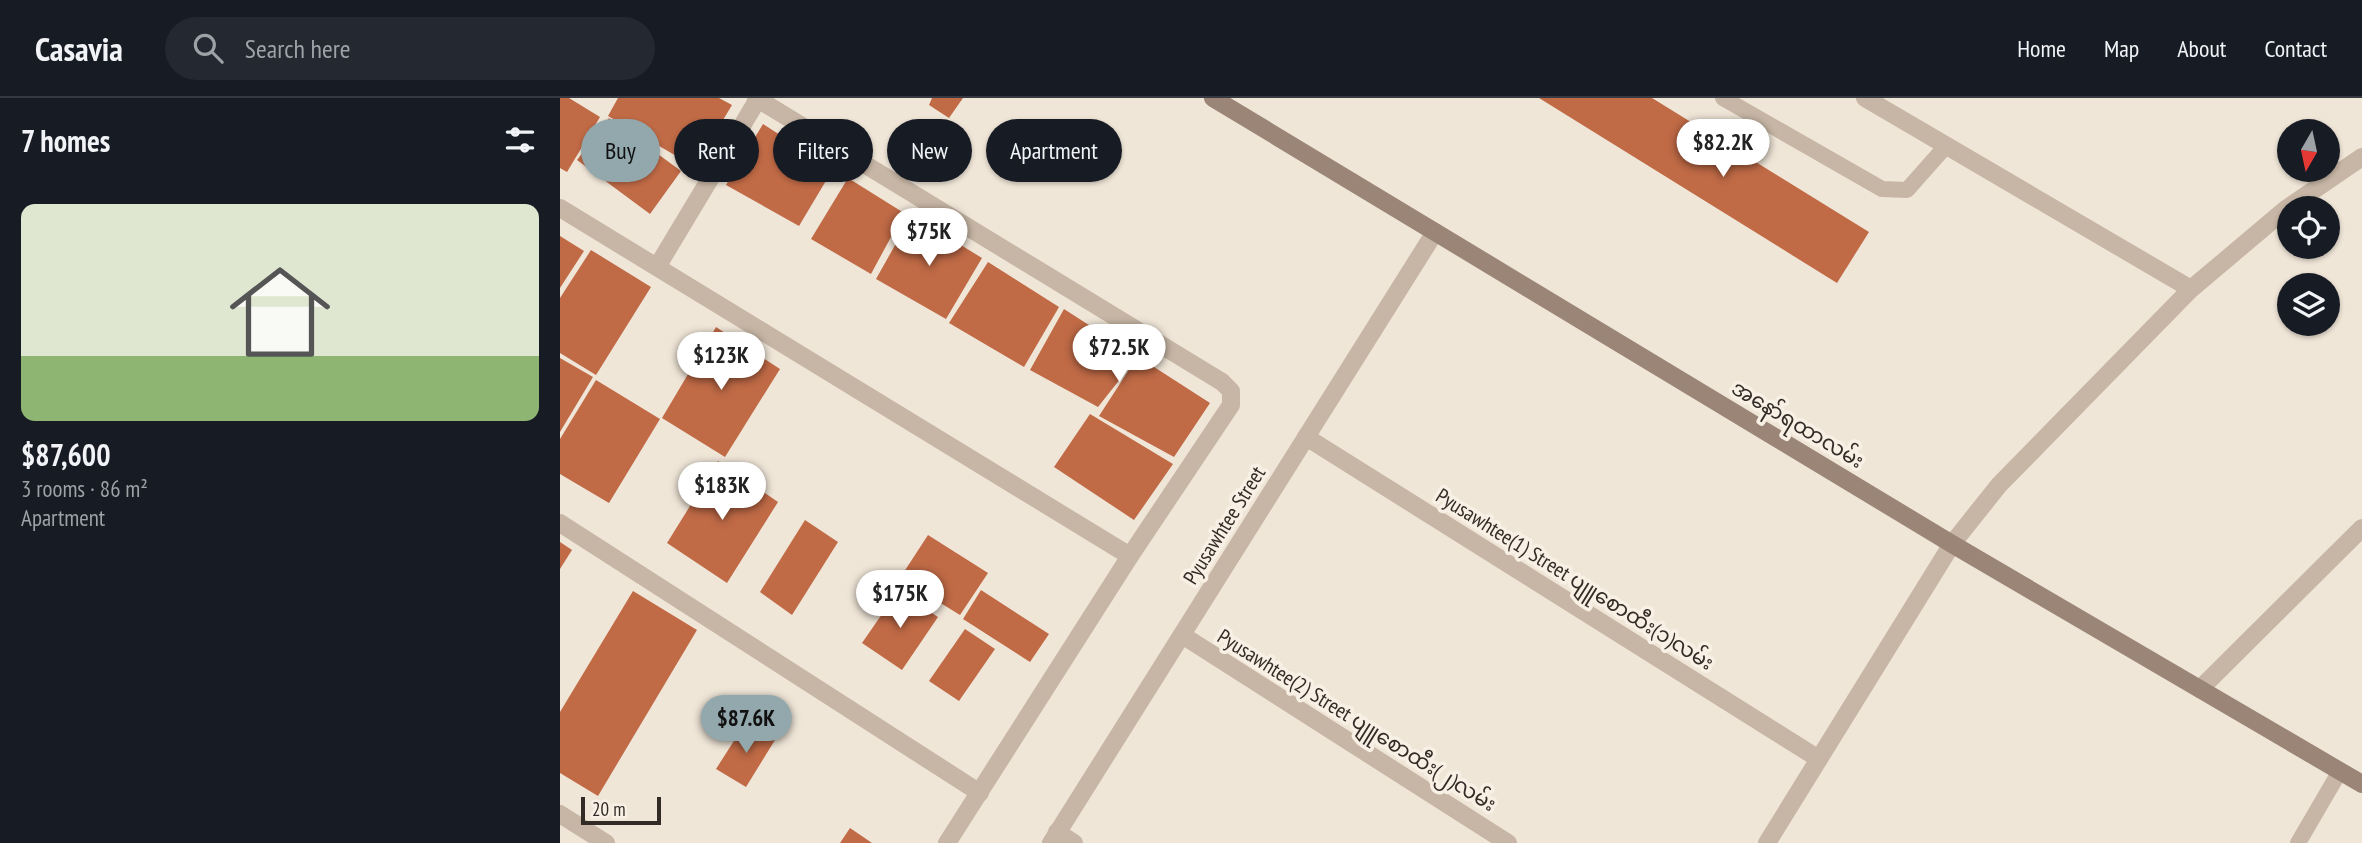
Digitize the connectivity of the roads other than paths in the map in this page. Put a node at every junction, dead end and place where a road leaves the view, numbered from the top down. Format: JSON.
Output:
{"nodes":[{"id":1,"x":1213,"y":98,"type":"edge"},
{"id":2,"x":1723,"y":98,"type":"edge"},
{"id":3,"x":1864,"y":98,"type":"edge"},
{"id":4,"x":757,"y":99,"type":"edge"},
{"id":5,"x":1946,"y":146,"type":"junction"},
{"id":6,"x":2362,"y":157,"type":"edge"},
{"id":7,"x":560,"y":208,"type":"edge"},
{"id":8,"x":1435,"y":232,"type":"junction"},
{"id":9,"x":657,"y":267,"type":"junction"},
{"id":10,"x":2191,"y":289,"type":"junction"},
{"id":11,"x":1306,"y":437,"type":"junction"},
{"id":12,"x":560,"y":523,"type":"edge"},
{"id":13,"x":2362,"y":528,"type":"edge"},
{"id":14,"x":1952,"y":544,"type":"junction"},
{"id":15,"x":1130,"y":556,"type":"junction"},
{"id":16,"x":1182,"y":635,"type":"junction"},
{"id":17,"x":2200,"y":689,"type":"junction"},
{"id":18,"x":1819,"y":759,"type":"junction"},
{"id":19,"x":2340,"y":771,"type":"junction"},
{"id":20,"x":2362,"y":784,"type":"edge"},
{"id":21,"x":980,"y":793,"type":"junction"},
{"id":22,"x":560,"y":814,"type":"edge"},
{"id":23,"x":1054,"y":838,"type":"edge"},
{"id":24,"x":606,"y":843,"type":"edge"},
{"id":25,"x":947,"y":843,"type":"edge"},
{"id":26,"x":1074,"y":843,"type":"edge"},
{"id":27,"x":1508,"y":843,"type":"edge"},
{"id":28,"x":1767,"y":843,"type":"edge"},
{"id":29,"x":2298,"y":843,"type":"edge"}],
"edges":[{"from":1,"to":8,"type":"main road","name":"အနော်ရထာလမ်း"},
{"from":2,"to":5,"type":"lane"},
{"from":3,"to":5,"type":"street"},
{"from":4,"to":9,"type":"street"},
{"from":4,"to":15,"type":"street"},
{"from":5,"to":10,"type":"street"},
{"from":6,"to":10,"type":"street"},
{"from":7,"to":9,"type":"street"},
{"from":8,"to":11,"type":"street","name":"Pyusawhtee Street"},
{"from":8,"to":14,"type":"main road","name":"အနော်ရထာလမ်း"},
{"from":9,"to":15,"type":"street"},
{"from":10,"to":14,"type":"street"},
{"from":11,"to":16,"type":"street","name":"Pyusawhtee Street"},
{"from":11,"to":18,"type":"street","name":"Pyusawhtee(1) Street ပျူစောထီး(၁)လမ်း"},
{"from":12,"to":21,"type":"street"},
{"from":13,"to":17,"type":"street"},
{"from":14,"to":17,"type":"main road","name":"အနော်ရထာလမ်း"},
{"from":14,"to":18,"type":"street"},
{"from":15,"to":21,"type":"street"},
{"from":16,"to":23,"type":"street","name":"Pyusawhtee Street"},
{"from":16,"to":27,"type":"street","name":"Pyusawhtee(2) Street ပျူစောထီး(၂)လမ်း"},
{"from":17,"to":19,"type":"main road","name":"အနော်ရထာလမ်း"},
{"from":18,"to":28,"type":"street"},
{"from":19,"to":20,"type":"main road","name":"အနော်ရထာလမ်း"},
{"from":19,"to":29,"type":"lane"},
{"from":21,"to":25,"type":"street"},
{"from":22,"to":24,"type":"street"},
{"from":23,"to":26,"type":"street"}]}
